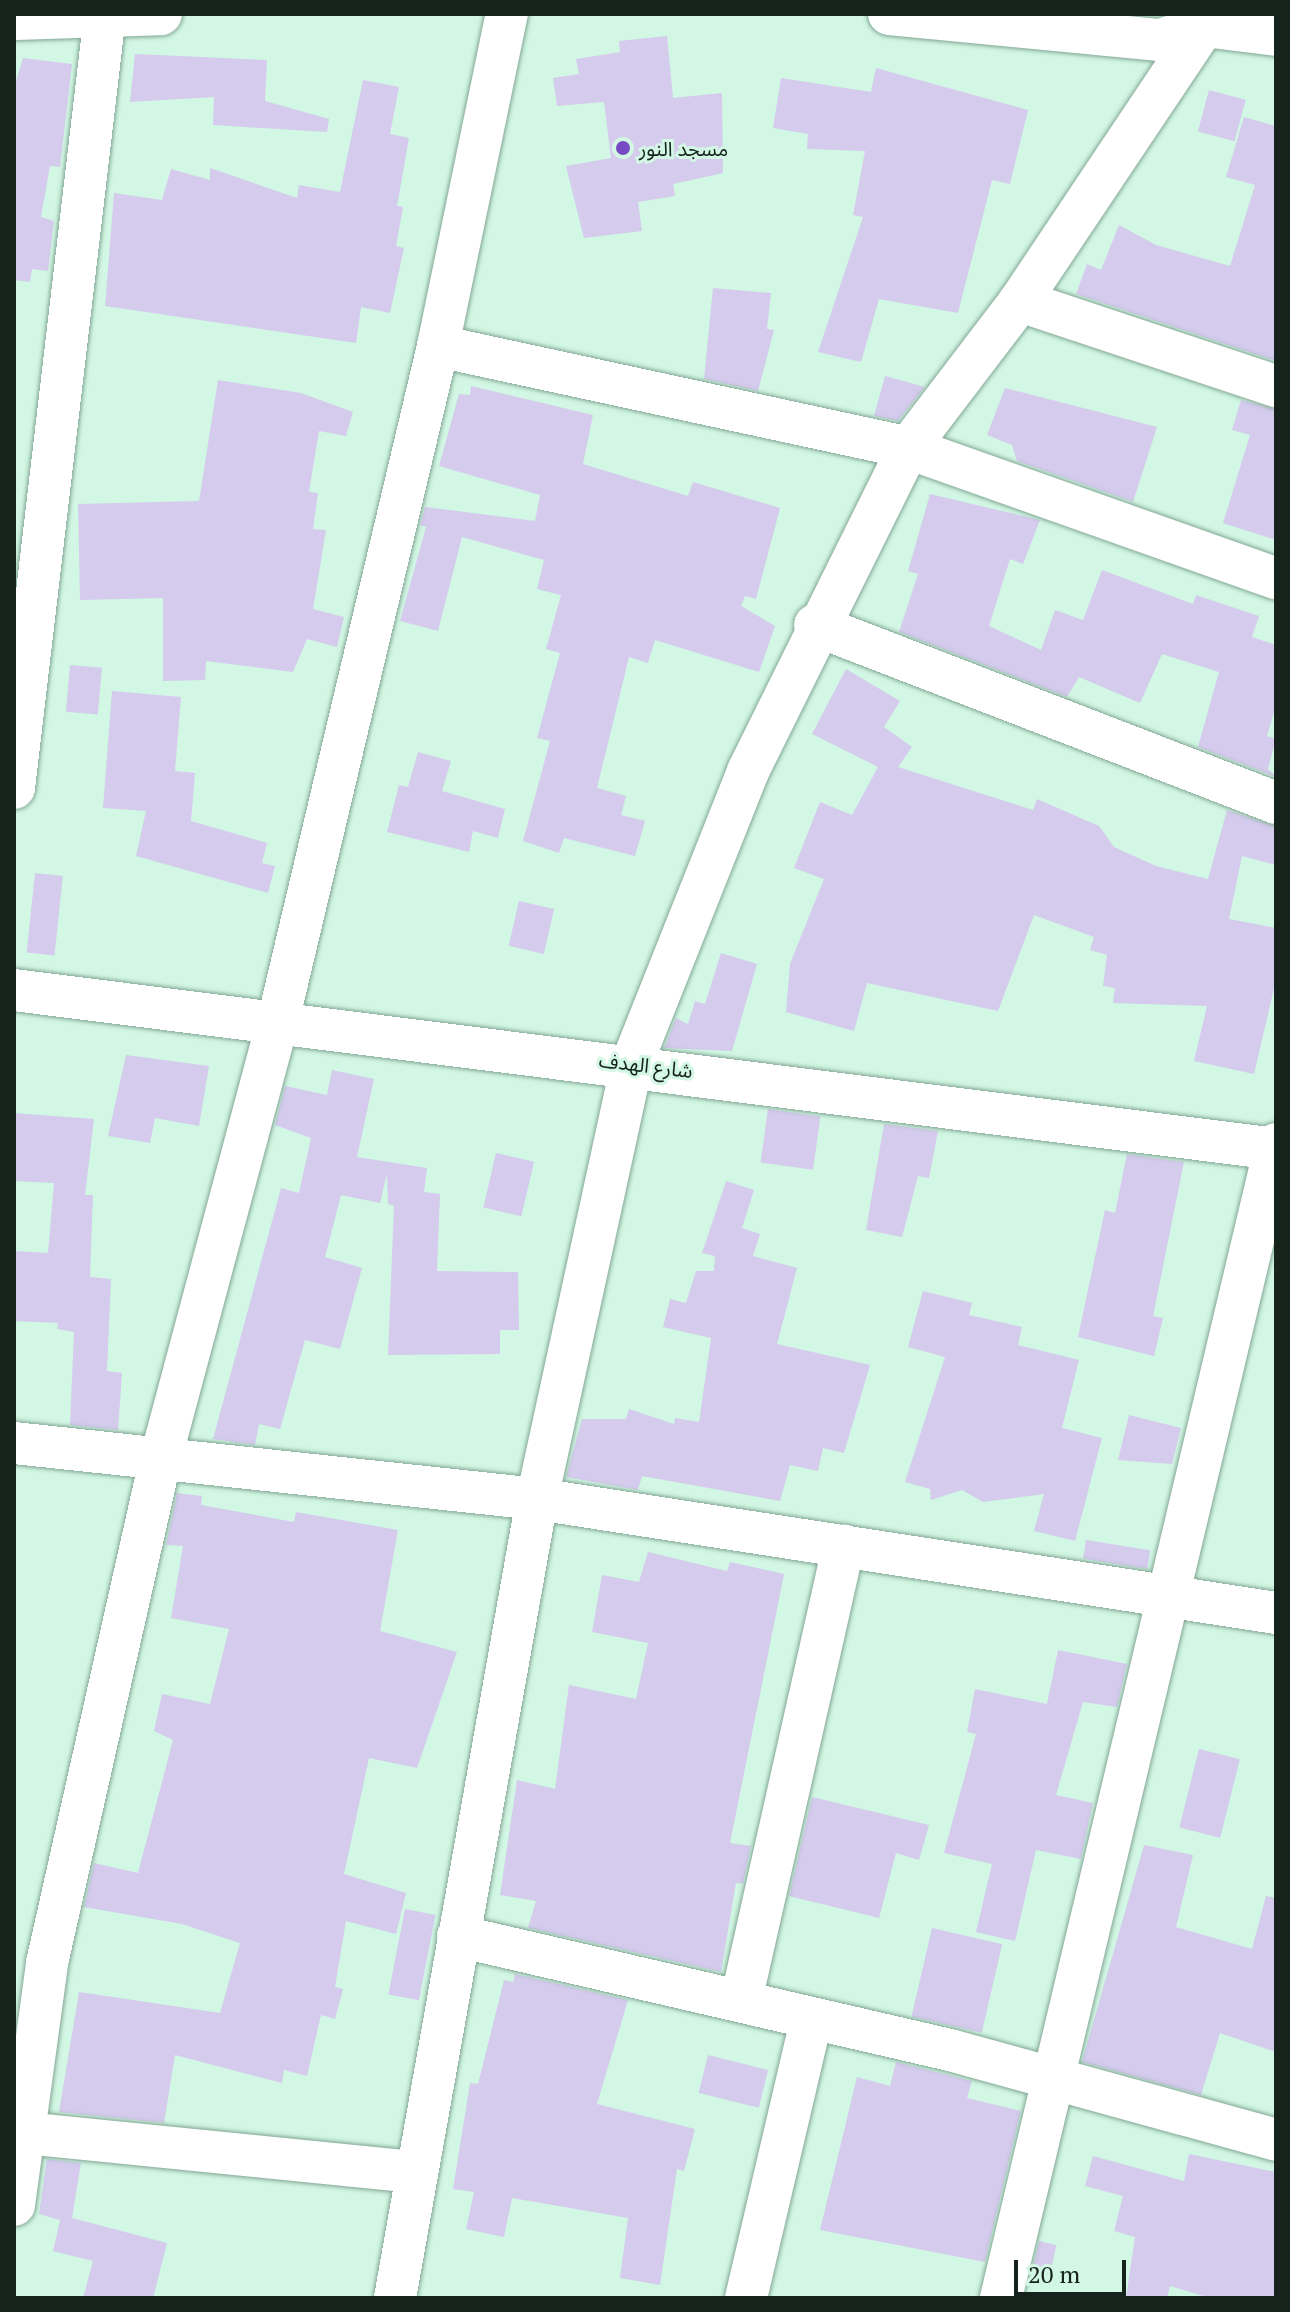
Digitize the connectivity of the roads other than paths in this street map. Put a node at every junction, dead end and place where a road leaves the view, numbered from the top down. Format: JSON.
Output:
{"nodes":[{"id":1,"x":161,"y":14,"type":"edge"},
{"id":2,"x":507,"y":14,"type":"edge"},
{"id":3,"x":889,"y":14,"type":"edge"},
{"id":4,"x":1106,"y":14,"type":"edge"},
{"id":5,"x":105,"y":16,"type":"edge"},
{"id":6,"x":14,"y":19,"type":"edge"},
{"id":7,"x":1204,"y":26,"type":"junction"},
{"id":8,"x":1271,"y":27,"type":"edge"},
{"id":9,"x":1160,"y":40,"type":"junction"},
{"id":10,"x":1020,"y":301,"type":"junction"},
{"id":11,"x":438,"y":346,"type":"junction"},
{"id":12,"x":1276,"y":386,"type":"edge"},
{"id":13,"x":908,"y":448,"type":"junction"},
{"id":14,"x":1276,"y":578,"type":"edge"},
{"id":15,"x":815,"y":625,"type":"junction"},
{"id":16,"x":14,"y":788,"type":"edge"},
{"id":17,"x":1276,"y":803,"type":"edge"},
{"id":18,"x":14,"y":990,"type":"edge"},
{"id":19,"x":278,"y":1021,"type":"junction"},
{"id":20,"x":632,"y":1063,"type":"junction"},
{"id":21,"x":1276,"y":1148,"type":"edge"},
{"id":22,"x":14,"y":1443,"type":"edge"},
{"id":23,"x":160,"y":1461,"type":"junction"},
{"id":24,"x":537,"y":1499,"type":"junction"},
{"id":25,"x":844,"y":1545,"type":"junction"},
{"id":26,"x":1171,"y":1598,"type":"junction"},
{"id":27,"x":1276,"y":1613,"type":"edge"},
{"id":28,"x":458,"y":1936,"type":"junction"},
{"id":29,"x":30,"y":1961,"type":"edge"},
{"id":30,"x":741,"y":2001,"type":"junction"},
{"id":31,"x":811,"y":2020,"type":"junction"},
{"id":32,"x":1054,"y":2077,"type":"junction"},
{"id":33,"x":24,"y":2133,"type":"junction"},
{"id":34,"x":1276,"y":2140,"type":"edge"},
{"id":35,"x":412,"y":2172,"type":"junction"},
{"id":36,"x":14,"y":2205,"type":"edge"},
{"id":37,"x":395,"y":2298,"type":"edge"},
{"id":38,"x":746,"y":2298,"type":"edge"},
{"id":39,"x":1001,"y":2298,"type":"edge"}],
"edges":[{"from":1,"to":5,"type":"street"},
{"from":2,"to":11,"type":"street"},
{"from":3,"to":9,"type":"street"},
{"from":4,"to":9,"type":"street"},
{"from":5,"to":6,"type":"street"},
{"from":5,"to":16,"type":"street"},
{"from":7,"to":8,"type":"street"},
{"from":7,"to":9,"type":"street"},
{"from":7,"to":10,"type":"street"},
{"from":10,"to":12,"type":"street"},
{"from":10,"to":13,"type":"street"},
{"from":11,"to":13,"type":"street"},
{"from":11,"to":19,"type":"street"},
{"from":13,"to":14,"type":"street"},
{"from":13,"to":15,"type":"street"},
{"from":15,"to":17,"type":"street"},
{"from":15,"to":20,"type":"street"},
{"from":18,"to":19,"type":"street","name":"شارع الهدف"},
{"from":19,"to":20,"type":"street","name":"شارع الهدف"},
{"from":19,"to":23,"type":"street"},
{"from":20,"to":21,"type":"street","name":"شارع الهدف"},
{"from":20,"to":24,"type":"street"},
{"from":21,"to":26,"type":"street"},
{"from":22,"to":23,"type":"street"},
{"from":23,"to":24,"type":"street"},
{"from":23,"to":29,"type":"street"},
{"from":24,"to":25,"type":"street"},
{"from":24,"to":28,"type":"street"},
{"from":25,"to":26,"type":"street"},
{"from":25,"to":30,"type":"street"},
{"from":26,"to":27,"type":"street"},
{"from":26,"to":32,"type":"street"},
{"from":28,"to":30,"type":"street"},
{"from":28,"to":35,"type":"street"},
{"from":29,"to":33,"type":"street"},
{"from":30,"to":31,"type":"street"},
{"from":31,"to":32,"type":"street"},
{"from":31,"to":38,"type":"street"},
{"from":32,"to":34,"type":"street"},
{"from":32,"to":39,"type":"street"},
{"from":33,"to":35,"type":"street"},
{"from":33,"to":36,"type":"street"},
{"from":35,"to":37,"type":"street"}]}
